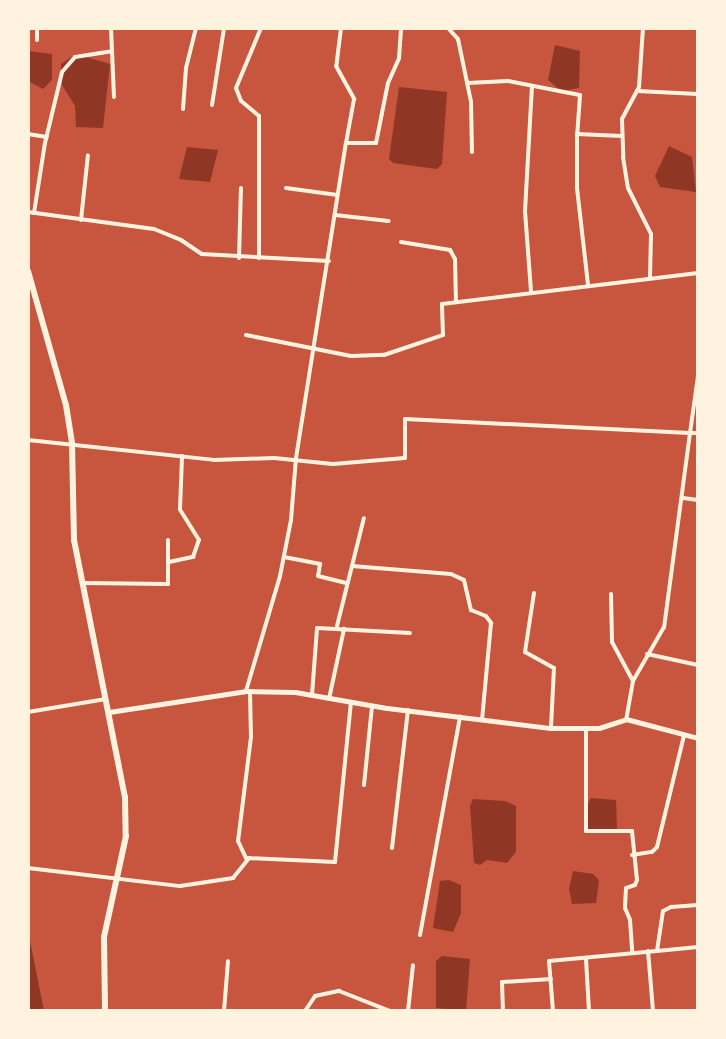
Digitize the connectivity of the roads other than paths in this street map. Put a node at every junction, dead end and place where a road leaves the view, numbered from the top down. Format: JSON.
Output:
{"nodes":[{"id":1,"x":37,"y":28,"type":"edge"},
{"id":2,"x":111,"y":28,"type":"edge"},
{"id":3,"x":196,"y":28,"type":"edge"},
{"id":4,"x":224,"y":28,"type":"edge"},
{"id":5,"x":261,"y":28,"type":"edge"},
{"id":6,"x":341,"y":28,"type":"edge"},
{"id":7,"x":401,"y":28,"type":"edge"},
{"id":8,"x":448,"y":28,"type":"edge"},
{"id":9,"x":643,"y":28,"type":"edge"},
{"id":10,"x":37,"y":40,"type":"dead end"},
{"id":11,"x":112,"y":51,"type":"junction"},
{"id":12,"x":467,"y":83,"type":"junction"},
{"id":13,"x":532,"y":86,"type":"junction"},
{"id":14,"x":637,"y":91,"type":"junction"},
{"id":15,"x":698,"y":94,"type":"edge"},
{"id":16,"x":114,"y":97,"type":"dead end"},
{"id":17,"x":212,"y":105,"type":"dead end"},
{"id":18,"x":183,"y":109,"type":"dead end"},
{"id":19,"x":28,"y":134,"type":"edge"},
{"id":20,"x":577,"y":134,"type":"junction"},
{"id":21,"x":622,"y":136,"type":"junction"},
{"id":22,"x":47,"y":137,"type":"junction"},
{"id":23,"x":346,"y":143,"type":"junction"},
{"id":24,"x":472,"y":152,"type":"dead end"},
{"id":25,"x":88,"y":155,"type":"dead end"},
{"id":26,"x":241,"y":188,"type":"dead end"},
{"id":27,"x":286,"y":188,"type":"dead end"},
{"id":28,"x":338,"y":195,"type":"junction"},
{"id":29,"x":31,"y":212,"type":"edge"},
{"id":30,"x":335,"y":215,"type":"junction"},
{"id":31,"x":81,"y":220,"type":"junction"},
{"id":32,"x":389,"y":221,"type":"dead end"},
{"id":33,"x":401,"y":242,"type":"dead end"},
{"id":34,"x":239,"y":258,"type":"junction"},
{"id":35,"x":259,"y":258,"type":"junction"},
{"id":36,"x":329,"y":261,"type":"junction"},
{"id":37,"x":28,"y":271,"type":"edge"},
{"id":38,"x":698,"y":273,"type":"edge"},
{"id":39,"x":650,"y":278,"type":"junction"},
{"id":40,"x":588,"y":285,"type":"junction"},
{"id":41,"x":531,"y":291,"type":"junction"},
{"id":42,"x":456,"y":302,"type":"junction"},
{"id":43,"x":246,"y":335,"type":"dead end"},
{"id":44,"x":313,"y":347,"type":"junction"},
{"id":45,"x":698,"y":376,"type":"edge"},
{"id":46,"x":690,"y":433,"type":"junction"},
{"id":47,"x":698,"y":433,"type":"edge"},
{"id":48,"x":28,"y":440,"type":"edge"},
{"id":49,"x":72,"y":444,"type":"junction"},
{"id":50,"x":182,"y":456,"type":"junction"},
{"id":51,"x":296,"y":458,"type":"junction"},
{"id":52,"x":683,"y":498,"type":"junction"},
{"id":53,"x":698,"y":500,"type":"edge"},
{"id":54,"x":364,"y":518,"type":"dead end"},
{"id":55,"x":168,"y":540,"type":"dead end"},
{"id":56,"x":284,"y":557,"type":"junction"},
{"id":57,"x":169,"y":562,"type":"junction"},
{"id":58,"x":352,"y":566,"type":"junction"},
{"id":59,"x":82,"y":583,"type":"junction"},
{"id":60,"x":347,"y":583,"type":"junction"},
{"id":61,"x":534,"y":593,"type":"dead end"},
{"id":62,"x":611,"y":594,"type":"dead end"},
{"id":63,"x":337,"y":626,"type":"junction"},
{"id":64,"x":344,"y":629,"type":"junction"},
{"id":65,"x":410,"y":633,"type":"dead end"},
{"id":66,"x":647,"y":654,"type":"junction"},
{"id":67,"x":698,"y":665,"type":"edge"},
{"id":68,"x":633,"y":681,"type":"junction"},
{"id":69,"x":248,"y":691,"type":"junction"},
{"id":70,"x":312,"y":695,"type":"junction"},
{"id":71,"x":106,"y":699,"type":"junction"},
{"id":72,"x":329,"y":699,"type":"junction"},
{"id":73,"x":351,"y":702,"type":"junction"},
{"id":74,"x":372,"y":706,"type":"junction"},
{"id":75,"x":408,"y":710,"type":"junction"},
{"id":76,"x":28,"y":712,"type":"edge"},
{"id":77,"x":109,"y":712,"type":"junction"},
{"id":78,"x":460,"y":717,"type":"junction"},
{"id":79,"x":626,"y":719,"type":"junction"},
{"id":80,"x":482,"y":720,"type":"junction"},
{"id":81,"x":551,"y":728,"type":"junction"},
{"id":82,"x":586,"y":728,"type":"junction"},
{"id":83,"x":684,"y":735,"type":"junction"},
{"id":84,"x":698,"y":738,"type":"edge"},
{"id":85,"x":364,"y":785,"type":"dead end"},
{"id":86,"x":392,"y":848,"type":"dead end"},
{"id":87,"x":632,"y":855,"type":"junction"},
{"id":88,"x":249,"y":858,"type":"junction"},
{"id":89,"x":28,"y":868,"type":"edge"},
{"id":90,"x":118,"y":877,"type":"junction"},
{"id":91,"x":698,"y":905,"type":"edge"},
{"id":92,"x":420,"y":935,"type":"dead end"},
{"id":93,"x":698,"y":947,"type":"edge"},
{"id":94,"x":648,"y":951,"type":"junction"},
{"id":95,"x":657,"y":951,"type":"junction"},
{"id":96,"x":632,"y":952,"type":"junction"},
{"id":97,"x":586,"y":959,"type":"junction"},
{"id":98,"x":228,"y":961,"type":"dead end"},
{"id":99,"x":413,"y":965,"type":"dead end"},
{"id":100,"x":551,"y":979,"type":"junction"},
{"id":101,"x":105,"y":1011,"type":"edge"},
{"id":102,"x":224,"y":1011,"type":"edge"},
{"id":103,"x":305,"y":1011,"type":"edge"},
{"id":104,"x":390,"y":1011,"type":"edge"},
{"id":105,"x":408,"y":1011,"type":"edge"},
{"id":106,"x":503,"y":1011,"type":"edge"},
{"id":107,"x":553,"y":1011,"type":"edge"},
{"id":108,"x":589,"y":1011,"type":"edge"},
{"id":109,"x":653,"y":1011,"type":"edge"}],
"edges":[{"from":1,"to":10,"type":"street"},
{"from":2,"to":11,"type":"street"},
{"from":3,"to":18,"type":"street"},
{"from":4,"to":17,"type":"street"},
{"from":5,"to":35,"type":"street"},
{"from":6,"to":23,"type":"street"},
{"from":7,"to":23,"type":"street"},
{"from":8,"to":12,"type":"street"},
{"from":9,"to":14,"type":"street"},
{"from":11,"to":16,"type":"street"},
{"from":11,"to":22,"type":"street"},
{"from":12,"to":13,"type":"street"},
{"from":12,"to":24,"type":"street"},
{"from":13,"to":20,"type":"street"},
{"from":13,"to":41,"type":"street"},
{"from":14,"to":15,"type":"street"},
{"from":14,"to":21,"type":"street"},
{"from":19,"to":22,"type":"street"},
{"from":20,"to":21,"type":"street"},
{"from":20,"to":40,"type":"street"},
{"from":21,"to":39,"type":"street"},
{"from":22,"to":29,"type":"street"},
{"from":23,"to":28,"type":"street"},
{"from":25,"to":31,"type":"street"},
{"from":26,"to":34,"type":"street"},
{"from":27,"to":28,"type":"street"},
{"from":28,"to":30,"type":"street"},
{"from":29,"to":31,"type":"street"},
{"from":30,"to":32,"type":"street"},
{"from":30,"to":36,"type":"street"},
{"from":31,"to":34,"type":"street"},
{"from":33,"to":42,"type":"street"},
{"from":34,"to":35,"type":"street"},
{"from":35,"to":36,"type":"street"},
{"from":36,"to":44,"type":"street"},
{"from":37,"to":49,"type":"main road"},
{"from":38,"to":39,"type":"street"},
{"from":39,"to":40,"type":"street"},
{"from":40,"to":41,"type":"street"},
{"from":41,"to":42,"type":"street"},
{"from":42,"to":44,"type":"street"},
{"from":43,"to":44,"type":"street"},
{"from":44,"to":51,"type":"street"},
{"from":45,"to":46,"type":"street"},
{"from":46,"to":47,"type":"street"},
{"from":46,"to":51,"type":"street"},
{"from":46,"to":52,"type":"street"},
{"from":48,"to":49,"type":"street"},
{"from":49,"to":50,"type":"street"},
{"from":49,"to":59,"type":"main road"},
{"from":50,"to":51,"type":"street"},
{"from":50,"to":57,"type":"street"},
{"from":51,"to":56,"type":"street"},
{"from":52,"to":53,"type":"street"},
{"from":52,"to":66,"type":"street"},
{"from":54,"to":58,"type":"street"},
{"from":55,"to":57,"type":"street"},
{"from":56,"to":60,"type":"street"},
{"from":56,"to":69,"type":"street"},
{"from":57,"to":59,"type":"street"},
{"from":58,"to":60,"type":"street"},
{"from":58,"to":80,"type":"street"},
{"from":59,"to":71,"type":"main road"},
{"from":60,"to":63,"type":"street"},
{"from":61,"to":81,"type":"street"},
{"from":62,"to":68,"type":"street"},
{"from":63,"to":64,"type":"street"},
{"from":63,"to":70,"type":"street"},
{"from":64,"to":65,"type":"street"},
{"from":64,"to":72,"type":"street"},
{"from":66,"to":67,"type":"street"},
{"from":66,"to":68,"type":"street"},
{"from":68,"to":79,"type":"street"},
{"from":69,"to":70,"type":"street"},
{"from":69,"to":77,"type":"street"},
{"from":69,"to":88,"type":"street"},
{"from":70,"to":72,"type":"street"},
{"from":71,"to":76,"type":"street"},
{"from":71,"to":77,"type":"main road"},
{"from":72,"to":73,"type":"street"},
{"from":73,"to":74,"type":"street"},
{"from":73,"to":88,"type":"street"},
{"from":74,"to":75,"type":"street"},
{"from":74,"to":85,"type":"street"},
{"from":75,"to":78,"type":"street"},
{"from":75,"to":86,"type":"street"},
{"from":77,"to":90,"type":"main road"},
{"from":78,"to":80,"type":"street"},
{"from":78,"to":92,"type":"street"},
{"from":79,"to":82,"type":"street"},
{"from":79,"to":83,"type":"street"},
{"from":80,"to":81,"type":"street"},
{"from":81,"to":82,"type":"street"},
{"from":82,"to":87,"type":"street"},
{"from":83,"to":84,"type":"street"},
{"from":83,"to":87,"type":"street"},
{"from":87,"to":96,"type":"street"},
{"from":88,"to":90,"type":"street"},
{"from":89,"to":90,"type":"street"},
{"from":90,"to":101,"type":"main road"},
{"from":91,"to":95,"type":"street"},
{"from":93,"to":95,"type":"street"},
{"from":94,"to":95,"type":"street"},
{"from":94,"to":96,"type":"street"},
{"from":94,"to":109,"type":"street"},
{"from":96,"to":97,"type":"street"},
{"from":97,"to":100,"type":"street"},
{"from":97,"to":108,"type":"street"},
{"from":98,"to":102,"type":"street"},
{"from":99,"to":105,"type":"street"},
{"from":100,"to":106,"type":"street"},
{"from":100,"to":107,"type":"street"},
{"from":103,"to":104,"type":"street"}]}
